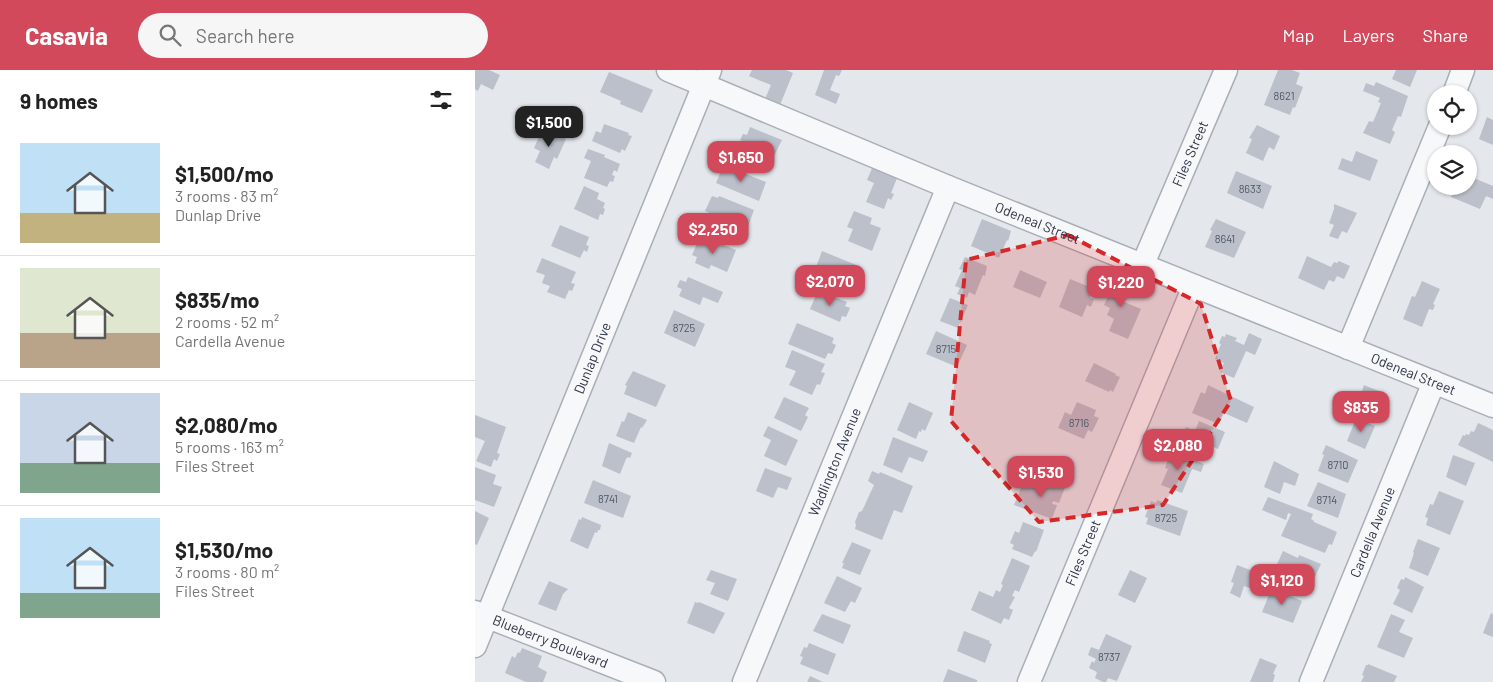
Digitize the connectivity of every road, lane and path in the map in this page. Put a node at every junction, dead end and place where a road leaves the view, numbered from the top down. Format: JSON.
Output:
{"nodes":[{"id":1,"x":669,"y":70,"type":"edge"},
{"id":2,"x":1226,"y":70,"type":"edge"},
{"id":3,"x":1463,"y":70,"type":"edge"},
{"id":4,"x":707,"y":78,"type":"edge"},
{"id":5,"x":1457,"y":85,"type":"edge"},
{"id":6,"x":1436,"y":135,"type":"edge"},
{"id":7,"x":948,"y":187,"type":"junction"},
{"id":8,"x":1143,"y":264,"type":"junction"},
{"id":9,"x":1194,"y":286,"type":"junction"},
{"id":10,"x":1347,"y":348,"type":"junction"},
{"id":11,"x":1433,"y":382,"type":"junction"},
{"id":12,"x":1493,"y":406,"type":"edge"},
{"id":13,"x":481,"y":614,"type":"edge"},
{"id":14,"x":475,"y":646,"type":"edge"},
{"id":15,"x":654,"y":682,"type":"edge"},
{"id":16,"x":744,"y":682,"type":"edge"},
{"id":17,"x":1029,"y":682,"type":"edge"},
{"id":18,"x":1311,"y":682,"type":"edge"}],
"edges":[{"from":1,"to":4,"type":"street","name":"Odeneal Street"},
{"from":2,"to":8,"type":"street","name":"Files Street"},
{"from":3,"to":5,"type":"street"},
{"from":4,"to":7,"type":"street","name":"Odeneal Street"},
{"from":4,"to":13,"type":"street","name":"Dunlap Drive"},
{"from":6,"to":10,"type":"street"},
{"from":7,"to":8,"type":"street","name":"Odeneal Street"},
{"from":7,"to":16,"type":"street","name":"Wadlington Avenue"},
{"from":8,"to":9,"type":"street","name":"Odeneal Street"},
{"from":9,"to":10,"type":"street","name":"Odeneal Street"},
{"from":9,"to":17,"type":"street","name":"Files Street"},
{"from":10,"to":11,"type":"street","name":"Odeneal Street"},
{"from":11,"to":12,"type":"street","name":"Odeneal Street"},
{"from":11,"to":18,"type":"street","name":"Cardella Avenue"},
{"from":13,"to":14,"type":"street","name":"Dunlap Drive"},
{"from":13,"to":15,"type":"street","name":"Blueberry Boulevard"}]}
